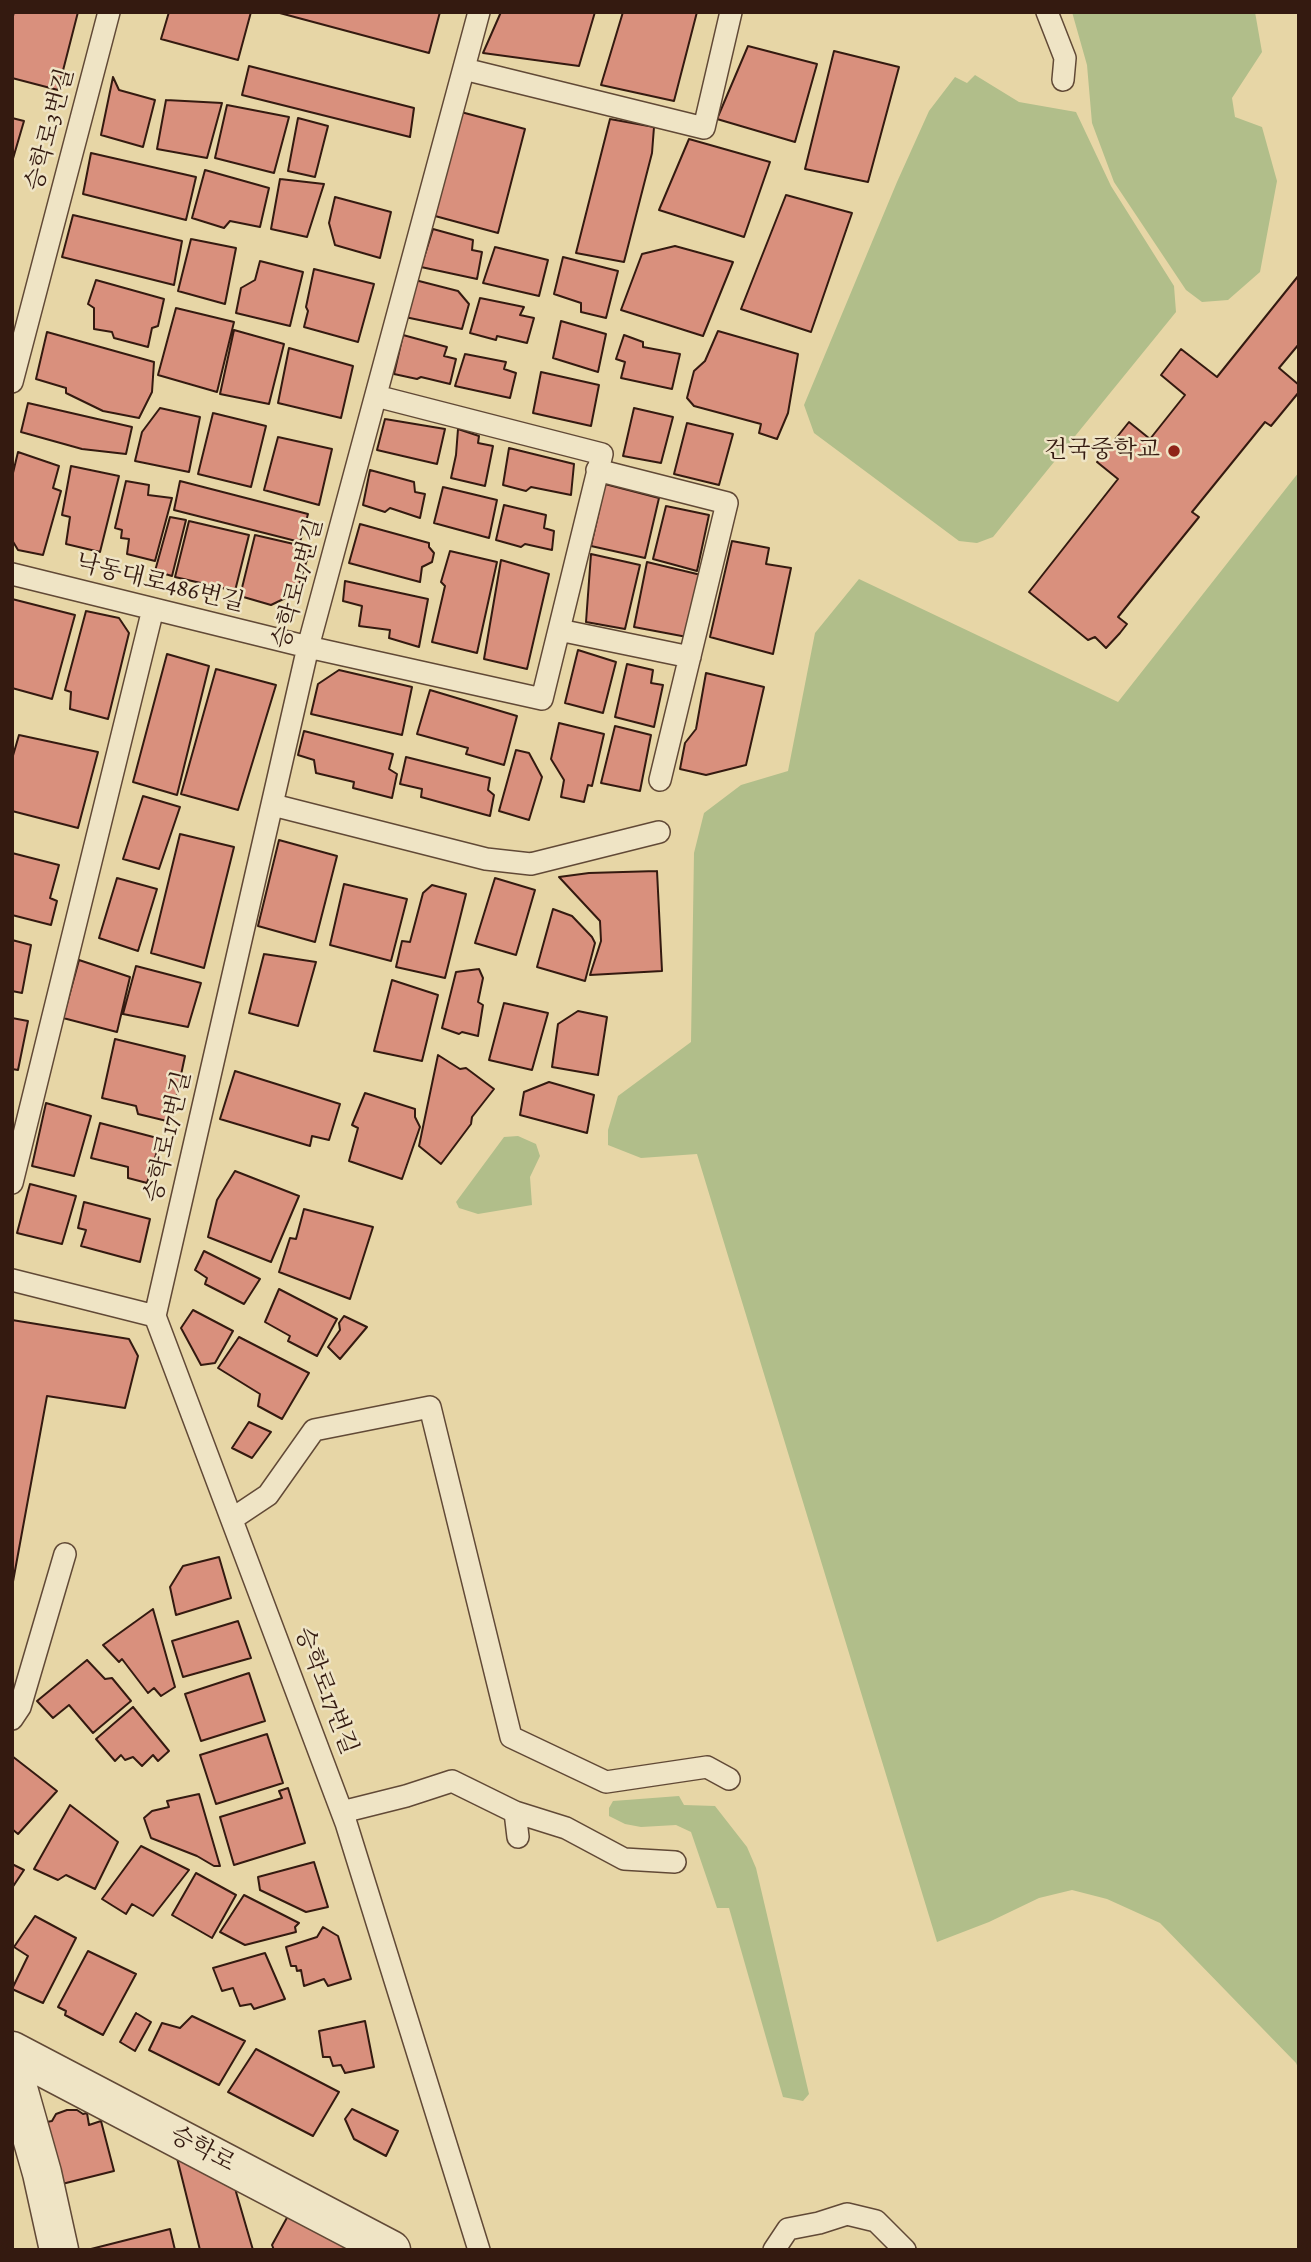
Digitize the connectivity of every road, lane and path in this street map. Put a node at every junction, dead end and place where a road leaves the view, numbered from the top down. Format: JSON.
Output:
{"nodes":[{"id":1,"x":109,"y":12,"type":"edge"},
{"id":2,"x":479,"y":12,"type":"edge"},
{"id":3,"x":731,"y":12,"type":"edge"},
{"id":4,"x":1047,"y":12,"type":"edge"},
{"id":5,"x":464,"y":69,"type":"junction"},
{"id":6,"x":1063,"y":80,"type":"dead end"},
{"id":7,"x":12,"y":383,"type":"edge"},
{"id":8,"x":376,"y":396,"type":"junction"},
{"id":9,"x":597,"y":470,"type":"junction"},
{"id":10,"x":12,"y":574,"type":"edge"},
{"id":11,"x":153,"y":609,"type":"junction"},
{"id":12,"x":559,"y":630,"type":"junction"},
{"id":13,"x":308,"y":647,"type":"junction"},
{"id":14,"x":690,"y":657,"type":"junction"},
{"id":15,"x":660,"y":780,"type":"dead end"},
{"id":16,"x":272,"y":805,"type":"junction"},
{"id":17,"x":659,"y":832,"type":"dead end"},
{"id":18,"x":12,"y":1183,"type":"edge"},
{"id":19,"x":12,"y":1280,"type":"edge"},
{"id":20,"x":155,"y":1316,"type":"junction"},
{"id":21,"x":232,"y":1520,"type":"junction"},
{"id":22,"x":65,"y":1554,"type":"dead end"},
{"id":23,"x":12,"y":1719,"type":"edge"},
{"id":24,"x":729,"y":1779,"type":"dead end"},
{"id":25,"x":342,"y":1811,"type":"junction"},
{"id":26,"x":515,"y":1812,"type":"junction"},
{"id":27,"x":518,"y":1837,"type":"dead end"},
{"id":28,"x":675,"y":1862,"type":"dead end"},
{"id":29,"x":12,"y":2051,"type":"edge"},
{"id":30,"x":12,"y":2067,"type":"edge"},
{"id":31,"x":60,"y":2250,"type":"edge"},
{"id":32,"x":391,"y":2250,"type":"edge"},
{"id":33,"x":479,"y":2250,"type":"edge"},
{"id":34,"x":774,"y":2250,"type":"edge"},
{"id":35,"x":905,"y":2250,"type":"edge"}],
"edges":[{"from":1,"to":7,"type":"lane","name":"승학로3번길"},
{"from":2,"to":5,"type":"lane","name":"승학로17번길"},
{"from":3,"to":5,"type":"lane"},
{"from":4,"to":6,"type":"lane"},
{"from":5,"to":8,"type":"lane","name":"승학로17번길"},
{"from":8,"to":9,"type":"lane"},
{"from":8,"to":13,"type":"lane","name":"승학로17번길"},
{"from":9,"to":12,"type":"lane"},
{"from":9,"to":14,"type":"lane"},
{"from":10,"to":11,"type":"lane","name":"낙동대로486번길"},
{"from":11,"to":13,"type":"lane","name":"낙동대로486번길"},
{"from":11,"to":18,"type":"lane"},
{"from":12,"to":13,"type":"lane","name":"낙동대로486번길"},
{"from":12,"to":14,"type":"lane"},
{"from":13,"to":16,"type":"lane","name":"승학로17번길"},
{"from":14,"to":15,"type":"lane"},
{"from":16,"to":17,"type":"lane"},
{"from":16,"to":20,"type":"lane","name":"승학로17번길"},
{"from":19,"to":20,"type":"lane"},
{"from":20,"to":21,"type":"lane","name":"승학로17번길"},
{"from":21,"to":24,"type":"lane"},
{"from":21,"to":25,"type":"lane","name":"승학로17번길"},
{"from":22,"to":23,"type":"lane"},
{"from":25,"to":26,"type":"lane"},
{"from":25,"to":33,"type":"lane","name":"승학로17번길"},
{"from":26,"to":27,"type":"lane"},
{"from":26,"to":28,"type":"lane"},
{"from":29,"to":32,"type":"street","name":"승학로"},
{"from":30,"to":31,"type":"street"},
{"from":34,"to":35,"type":"lane"}]}
